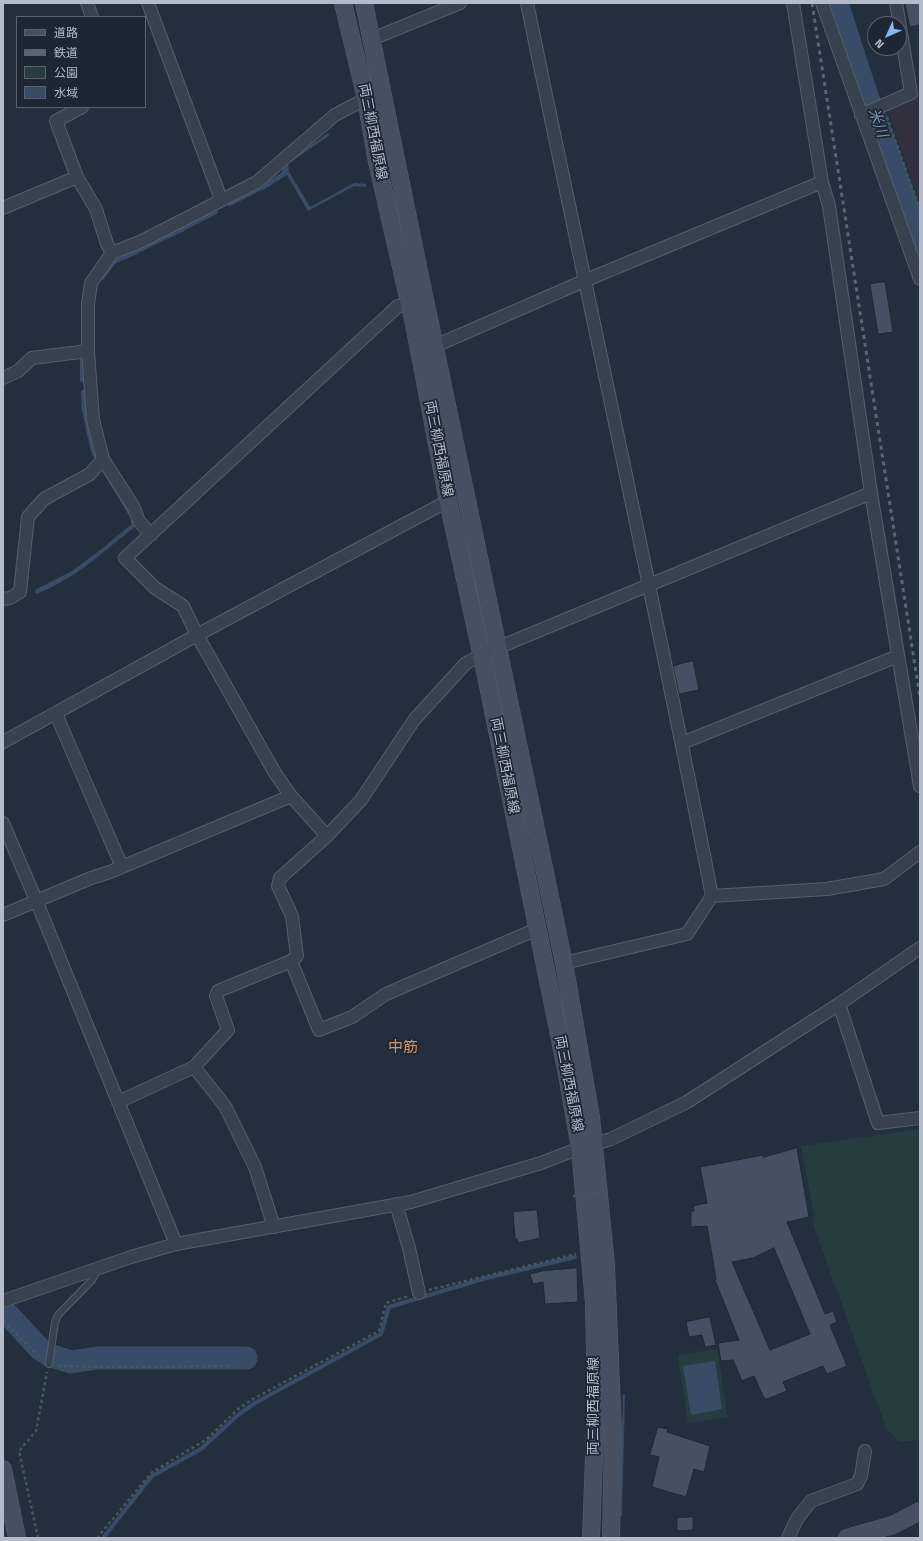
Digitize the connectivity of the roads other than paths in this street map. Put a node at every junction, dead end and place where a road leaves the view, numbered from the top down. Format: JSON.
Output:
{"nodes":[{"id":1,"x":87,"y":3,"type":"edge"},
{"id":2,"x":148,"y":3,"type":"edge"},
{"id":3,"x":343,"y":3,"type":"edge"},
{"id":4,"x":364,"y":3,"type":"edge"},
{"id":5,"x":460,"y":3,"type":"edge"},
{"id":6,"x":527,"y":3,"type":"edge"},
{"id":7,"x":793,"y":3,"type":"edge"},
{"id":8,"x":822,"y":3,"type":"edge"},
{"id":9,"x":896,"y":3,"type":"edge"},
{"id":10,"x":92,"y":16,"type":"edge"},
{"id":11,"x":372,"y":39,"type":"junction"},
{"id":12,"x":381,"y":91,"type":"junction"},
{"id":13,"x":366,"y":99,"type":"junction"},
{"id":14,"x":80,"y":108,"type":"edge"},
{"id":15,"x":863,"y":115,"type":"junction"},
{"id":16,"x":77,"y":177,"type":"junction"},
{"id":17,"x":822,"y":182,"type":"junction"},
{"id":18,"x":221,"y":199,"type":"junction"},
{"id":19,"x":3,"y":208,"type":"edge"},
{"id":20,"x":112,"y":253,"type":"junction"},
{"id":21,"x":920,"y":279,"type":"edge"},
{"id":22,"x":584,"y":281,"type":"junction"},
{"id":23,"x":418,"y":304,"type":"junction"},
{"id":24,"x":436,"y":346,"type":"junction"},
{"id":25,"x":419,"y":350,"type":"junction"},
{"id":26,"x":88,"y":351,"type":"junction"},
{"id":27,"x":3,"y":378,"type":"edge"},
{"id":28,"x":100,"y":463,"type":"junction"},
{"id":29,"x":871,"y":493,"type":"junction"},
{"id":30,"x":448,"y":502,"type":"junction"},
{"id":31,"x":151,"y":535,"type":"junction"},
{"id":32,"x":648,"y":586,"type":"junction"},
{"id":33,"x":3,"y":599,"type":"edge"},
{"id":34,"x":197,"y":635,"type":"junction"},
{"id":35,"x":497,"y":648,"type":"junction"},
{"id":36,"x":481,"y":656,"type":"junction"},
{"id":37,"x":898,"y":656,"type":"junction"},
{"id":38,"x":56,"y":714,"type":"junction"},
{"id":39,"x":3,"y":742,"type":"edge"},
{"id":40,"x":682,"y":743,"type":"junction"},
{"id":41,"x":920,"y":786,"type":"edge"},
{"id":42,"x":291,"y":796,"type":"junction"},
{"id":43,"x":3,"y":823,"type":"edge"},
{"id":44,"x":327,"y":836,"type":"junction"},
{"id":45,"x":920,"y":852,"type":"edge"},
{"id":46,"x":122,"y":867,"type":"junction"},
{"id":47,"x":712,"y":896,"type":"junction"},
{"id":48,"x":36,"y":900,"type":"junction"},
{"id":49,"x":3,"y":915,"type":"edge"},
{"id":50,"x":537,"y":929,"type":"junction"},
{"id":51,"x":920,"y":948,"type":"edge"},
{"id":52,"x":291,"y":962,"type":"junction"},
{"id":53,"x":564,"y":963,"type":"junction"},
{"id":54,"x":839,"y":1004,"type":"junction"},
{"id":55,"x":194,"y":1067,"type":"junction"},
{"id":56,"x":118,"y":1102,"type":"junction"},
{"id":57,"x":920,"y":1118,"type":"edge"},
{"id":58,"x":587,"y":1146,"type":"junction"},
{"id":59,"x":396,"y":1204,"type":"junction"},
{"id":60,"x":274,"y":1227,"type":"junction"},
{"id":61,"x":176,"y":1244,"type":"junction"},
{"id":62,"x":98,"y":1269,"type":"junction"},
{"id":63,"x":419,"y":1293,"type":"road end"},
{"id":64,"x":4,"y":1300,"type":"edge"},
{"id":65,"x":48,"y":1364,"type":"road end"},
{"id":66,"x":865,"y":1451,"type":"dead end"},
{"id":67,"x":3,"y":1469,"type":"edge"},
{"id":68,"x":920,"y":1511,"type":"edge"},
{"id":69,"x":17,"y":1538,"type":"edge"},
{"id":70,"x":591,"y":1538,"type":"edge"},
{"id":71,"x":611,"y":1538,"type":"edge"},
{"id":72,"x":788,"y":1538,"type":"edge"},
{"id":73,"x":847,"y":1538,"type":"edge"}],
"edges":[{"from":1,"to":10,"type":"street"},
{"from":2,"to":18,"type":"street"},
{"from":3,"to":13,"type":"main road","name":"両三柳西福原線"},
{"from":4,"to":11,"type":"main road","name":"両三柳西福原線"},
{"from":5,"to":11,"type":"street"},
{"from":6,"to":22,"type":"street"},
{"from":7,"to":17,"type":"street"},
{"from":8,"to":15,"type":"street"},
{"from":9,"to":15,"type":"street"},
{"from":11,"to":12,"type":"main road","name":"両三柳西福原線"},
{"from":12,"to":13,"type":"street"},
{"from":12,"to":23,"type":"main road","name":"両三柳西福原線"},
{"from":13,"to":18,"type":"street"},
{"from":13,"to":23,"type":"main road","name":"両三柳西福原線"},
{"from":14,"to":16,"type":"street"},
{"from":15,"to":21,"type":"street"},
{"from":16,"to":19,"type":"street"},
{"from":16,"to":20,"type":"street"},
{"from":17,"to":22,"type":"street"},
{"from":17,"to":29,"type":"street"},
{"from":18,"to":20,"type":"street"},
{"from":20,"to":26,"type":"street"},
{"from":22,"to":24,"type":"street"},
{"from":22,"to":32,"type":"street"},
{"from":23,"to":24,"type":"main road","name":"両三柳西福原線"},
{"from":23,"to":25,"type":"main road","name":"両三柳西福原線"},
{"from":23,"to":31,"type":"street"},
{"from":24,"to":25,"type":"street"},
{"from":24,"to":35,"type":"main road","name":"両三柳西福原線"},
{"from":25,"to":30,"type":"main road","name":"両三柳西福原線"},
{"from":26,"to":27,"type":"street"},
{"from":26,"to":28,"type":"street"},
{"from":28,"to":31,"type":"street"},
{"from":28,"to":33,"type":"street"},
{"from":29,"to":32,"type":"street"},
{"from":29,"to":37,"type":"street"},
{"from":30,"to":34,"type":"street"},
{"from":30,"to":36,"type":"main road","name":"両三柳西福原線"},
{"from":31,"to":34,"type":"street"},
{"from":32,"to":35,"type":"street"},
{"from":32,"to":40,"type":"street"},
{"from":34,"to":38,"type":"street"},
{"from":34,"to":42,"type":"street"},
{"from":35,"to":36,"type":"street"},
{"from":35,"to":53,"type":"main road","name":"両三柳西福原線"},
{"from":36,"to":44,"type":"street"},
{"from":36,"to":50,"type":"main road","name":"両三柳西福原線"},
{"from":37,"to":40,"type":"street"},
{"from":37,"to":41,"type":"street"},
{"from":38,"to":39,"type":"street"},
{"from":38,"to":46,"type":"street"},
{"from":40,"to":47,"type":"street"},
{"from":42,"to":44,"type":"street"},
{"from":42,"to":46,"type":"street"},
{"from":43,"to":48,"type":"street"},
{"from":44,"to":52,"type":"street"},
{"from":45,"to":47,"type":"street"},
{"from":46,"to":48,"type":"street"},
{"from":47,"to":53,"type":"street"},
{"from":48,"to":49,"type":"street"},
{"from":48,"to":56,"type":"street"},
{"from":50,"to":52,"type":"street"},
{"from":50,"to":58,"type":"main road","name":"両三柳西福原線"},
{"from":51,"to":54,"type":"street"},
{"from":52,"to":55,"type":"street"},
{"from":53,"to":58,"type":"main road","name":"両三柳西福原線"},
{"from":54,"to":57,"type":"street"},
{"from":54,"to":58,"type":"street"},
{"from":55,"to":56,"type":"street"},
{"from":55,"to":60,"type":"street"},
{"from":56,"to":61,"type":"street"},
{"from":58,"to":59,"type":"street"},
{"from":58,"to":70,"type":"main road","name":"両三柳西福原線"},
{"from":58,"to":71,"type":"main road","name":"両三柳西福原線"},
{"from":59,"to":60,"type":"street"},
{"from":59,"to":63,"type":"street"},
{"from":60,"to":61,"type":"street"},
{"from":61,"to":62,"type":"street"},
{"from":62,"to":64,"type":"street"},
{"from":62,"to":65,"type":"lane"},
{"from":66,"to":72,"type":"street"},
{"from":67,"to":69,"type":"main road"},
{"from":68,"to":73,"type":"main road"}]}
